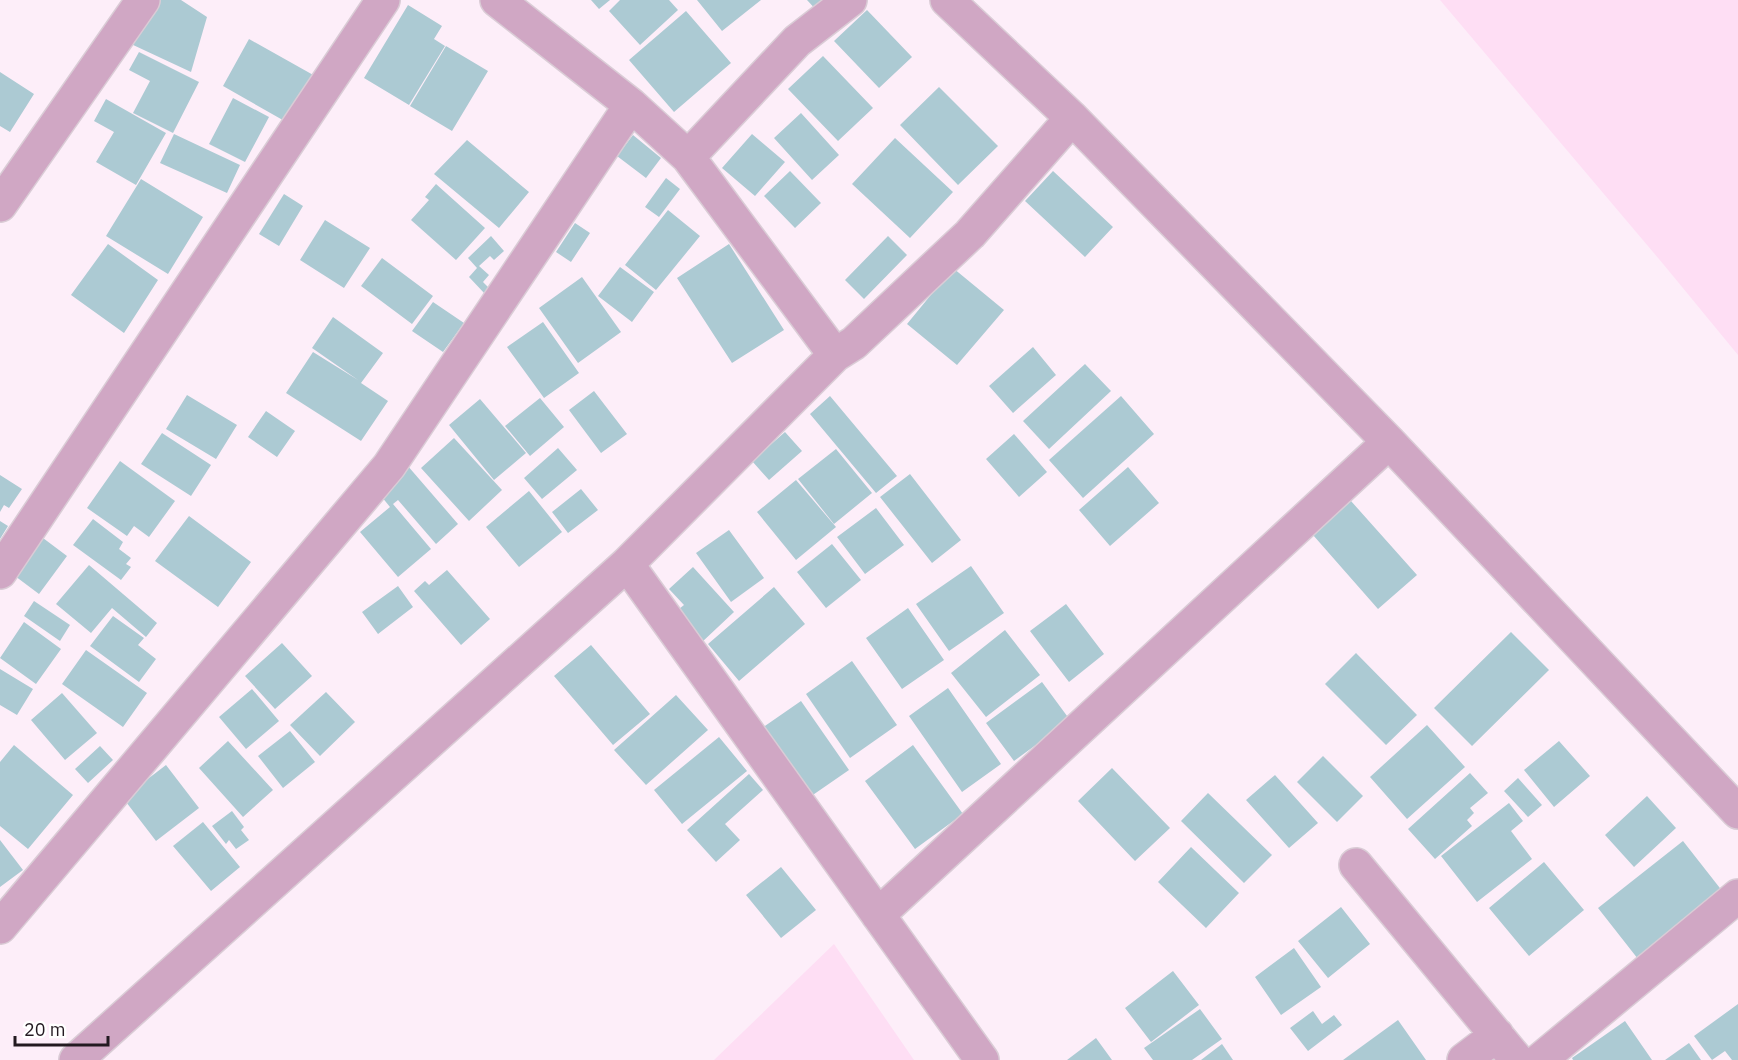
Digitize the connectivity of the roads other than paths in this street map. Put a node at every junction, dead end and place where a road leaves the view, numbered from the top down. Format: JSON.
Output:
{"nodes":[{"id":1,"x":143,"y":0,"type":"edge"},
{"id":2,"x":382,"y":0,"type":"edge"},
{"id":3,"x":497,"y":0,"type":"edge"},
{"id":4,"x":850,"y":0,"type":"edge"},
{"id":5,"x":947,"y":0,"type":"edge"},
{"id":6,"x":631,"y":105,"type":"junction"},
{"id":7,"x":1072,"y":118,"type":"junction"},
{"id":8,"x":688,"y":157,"type":"junction"},
{"id":9,"x":0,"y":205,"type":"edge"},
{"id":10,"x":836,"y":355,"type":"junction"},
{"id":11,"x":1389,"y":442,"type":"junction"},
{"id":12,"x":627,"y":564,"type":"junction"},
{"id":13,"x":0,"y":572,"type":"edge"},
{"id":14,"x":1738,"y":812,"type":"edge"},
{"id":15,"x":1356,"y":865,"type":"dead end"},
{"id":16,"x":1738,"y":896,"type":"edge"},
{"id":17,"x":878,"y":915,"type":"junction"},
{"id":18,"x":0,"y":927,"type":"edge"},
{"id":19,"x":1497,"y":1035,"type":"junction"},
{"id":20,"x":76,"y":1060,"type":"edge"},
{"id":21,"x":982,"y":1060,"type":"edge"},
{"id":22,"x":1464,"y":1060,"type":"edge"},
{"id":23,"x":1517,"y":1060,"type":"edge"},
{"id":24,"x":1540,"y":1060,"type":"edge"}],
"edges":[{"from":1,"to":9,"type":"street"},
{"from":2,"to":13,"type":"street"},
{"from":3,"to":6,"type":"street"},
{"from":4,"to":8,"type":"street"},
{"from":5,"to":7,"type":"street"},
{"from":6,"to":8,"type":"street"},
{"from":6,"to":18,"type":"street"},
{"from":7,"to":10,"type":"street"},
{"from":7,"to":11,"type":"street"},
{"from":8,"to":10,"type":"street"},
{"from":10,"to":12,"type":"street"},
{"from":11,"to":14,"type":"street"},
{"from":11,"to":17,"type":"street"},
{"from":12,"to":17,"type":"street"},
{"from":12,"to":20,"type":"street"},
{"from":15,"to":19,"type":"street"},
{"from":16,"to":24,"type":"street"},
{"from":17,"to":21,"type":"street"},
{"from":19,"to":22,"type":"street"},
{"from":19,"to":23,"type":"street"}]}
